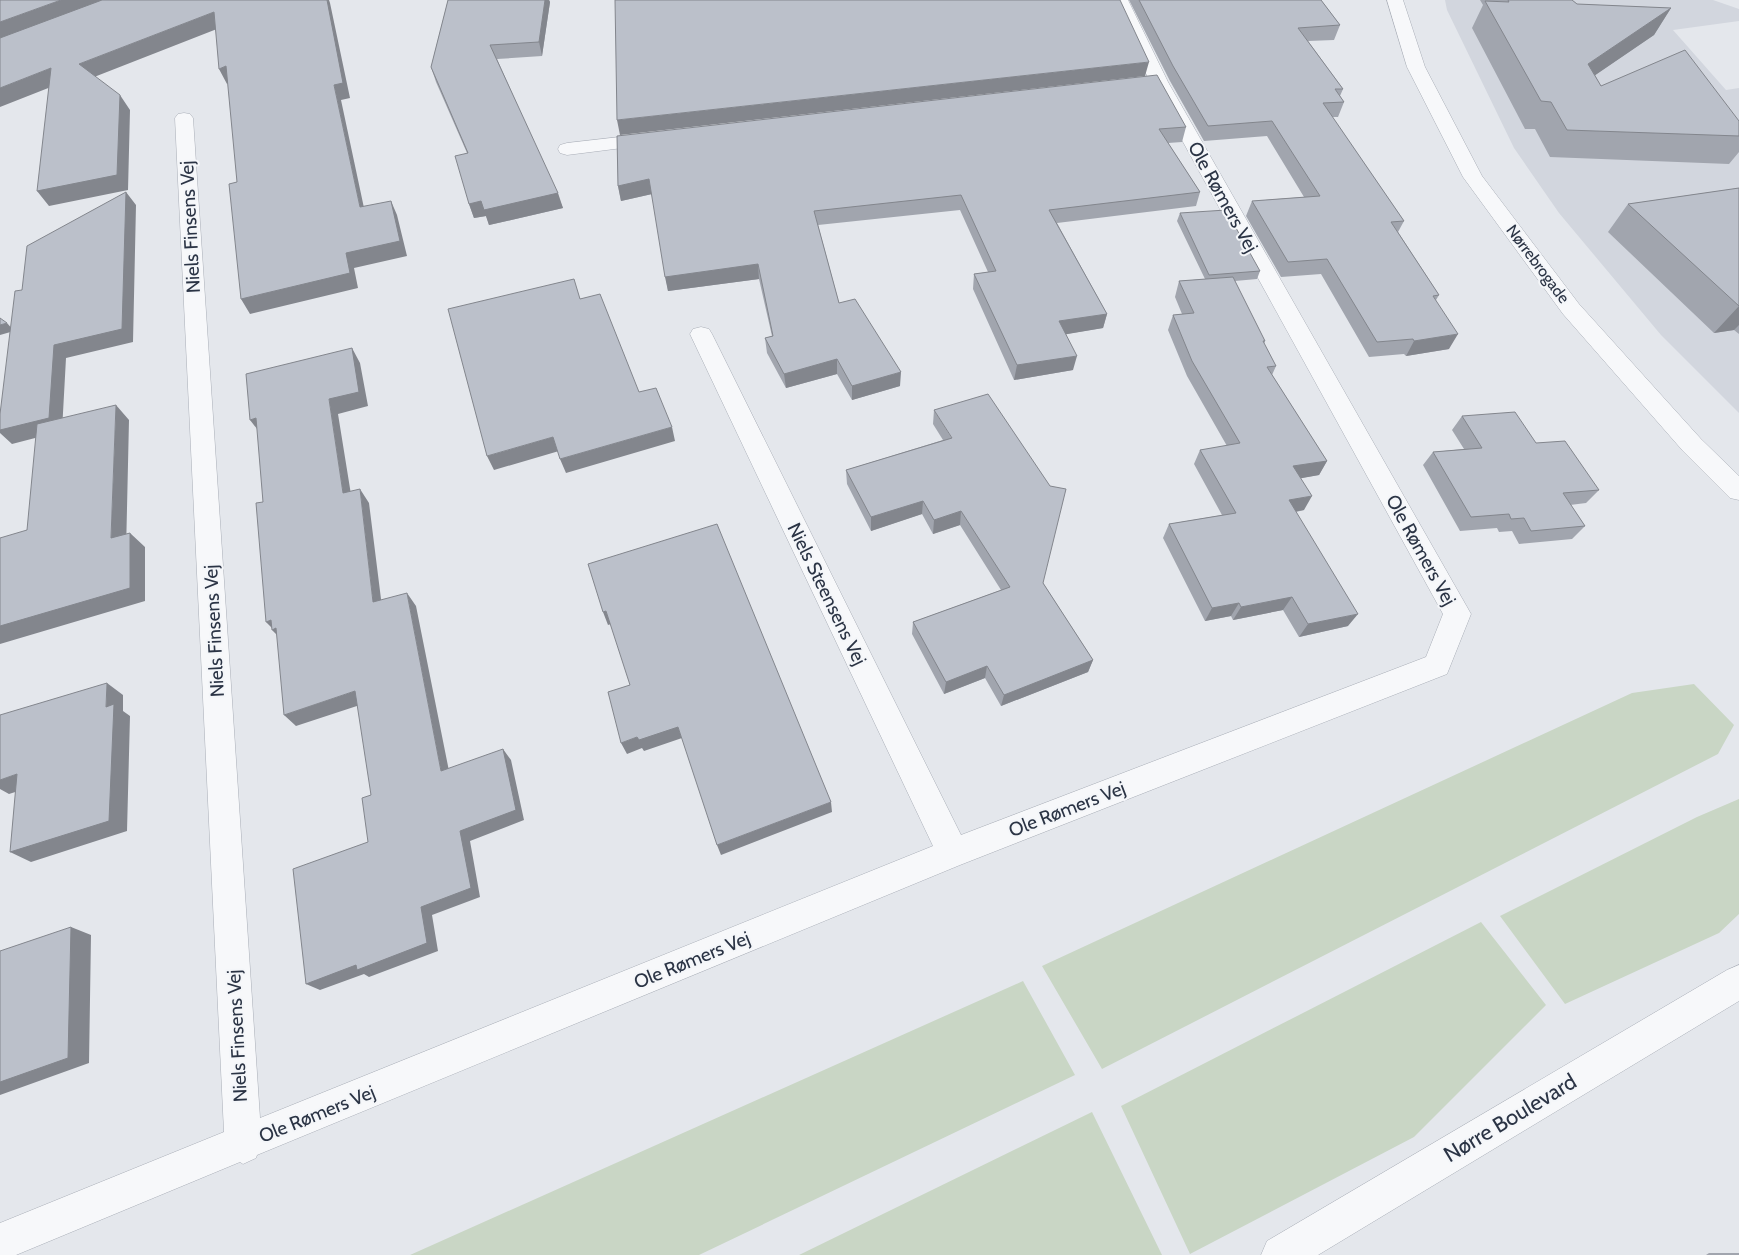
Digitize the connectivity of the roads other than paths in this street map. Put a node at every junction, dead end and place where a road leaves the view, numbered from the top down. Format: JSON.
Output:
{"nodes":[{"id":1,"x":1120,"y":0,"type":"edge"},
{"id":2,"x":1395,"y":0,"type":"edge"},
{"id":3,"x":184,"y":118,"type":"dead end"},
{"id":4,"x":676,"y":136,"type":"edge"},
{"id":5,"x":567,"y":149,"type":"dead end"},
{"id":6,"x":701,"y":334,"type":"dead end"},
{"id":7,"x":1739,"y":491,"type":"edge"},
{"id":8,"x":954,"y":853,"type":"junction"},
{"id":9,"x":1739,"y":982,"type":"edge"},
{"id":10,"x":243,"y":1145,"type":"junction"},
{"id":11,"x":0,"y":1242,"type":"edge"},
{"id":12,"x":1281,"y":1255,"type":"edge"}],
"edges":[{"from":1,"to":8,"type":"street","name":"Ole Rømers Vej"},
{"from":2,"to":7,"type":"street","name":"Nørrebrogade"},
{"from":3,"to":10,"type":"street","name":"Niels Finsens Vej"},
{"from":4,"to":5,"type":"street"},
{"from":6,"to":8,"type":"street","name":"Niels Steensens Vej"},
{"from":8,"to":10,"type":"street","name":"Ole Rømers Vej"},
{"from":9,"to":12,"type":"street","name":"Nørre Boulevard"},
{"from":10,"to":11,"type":"street","name":"Ole Rømers Vej"}]}
